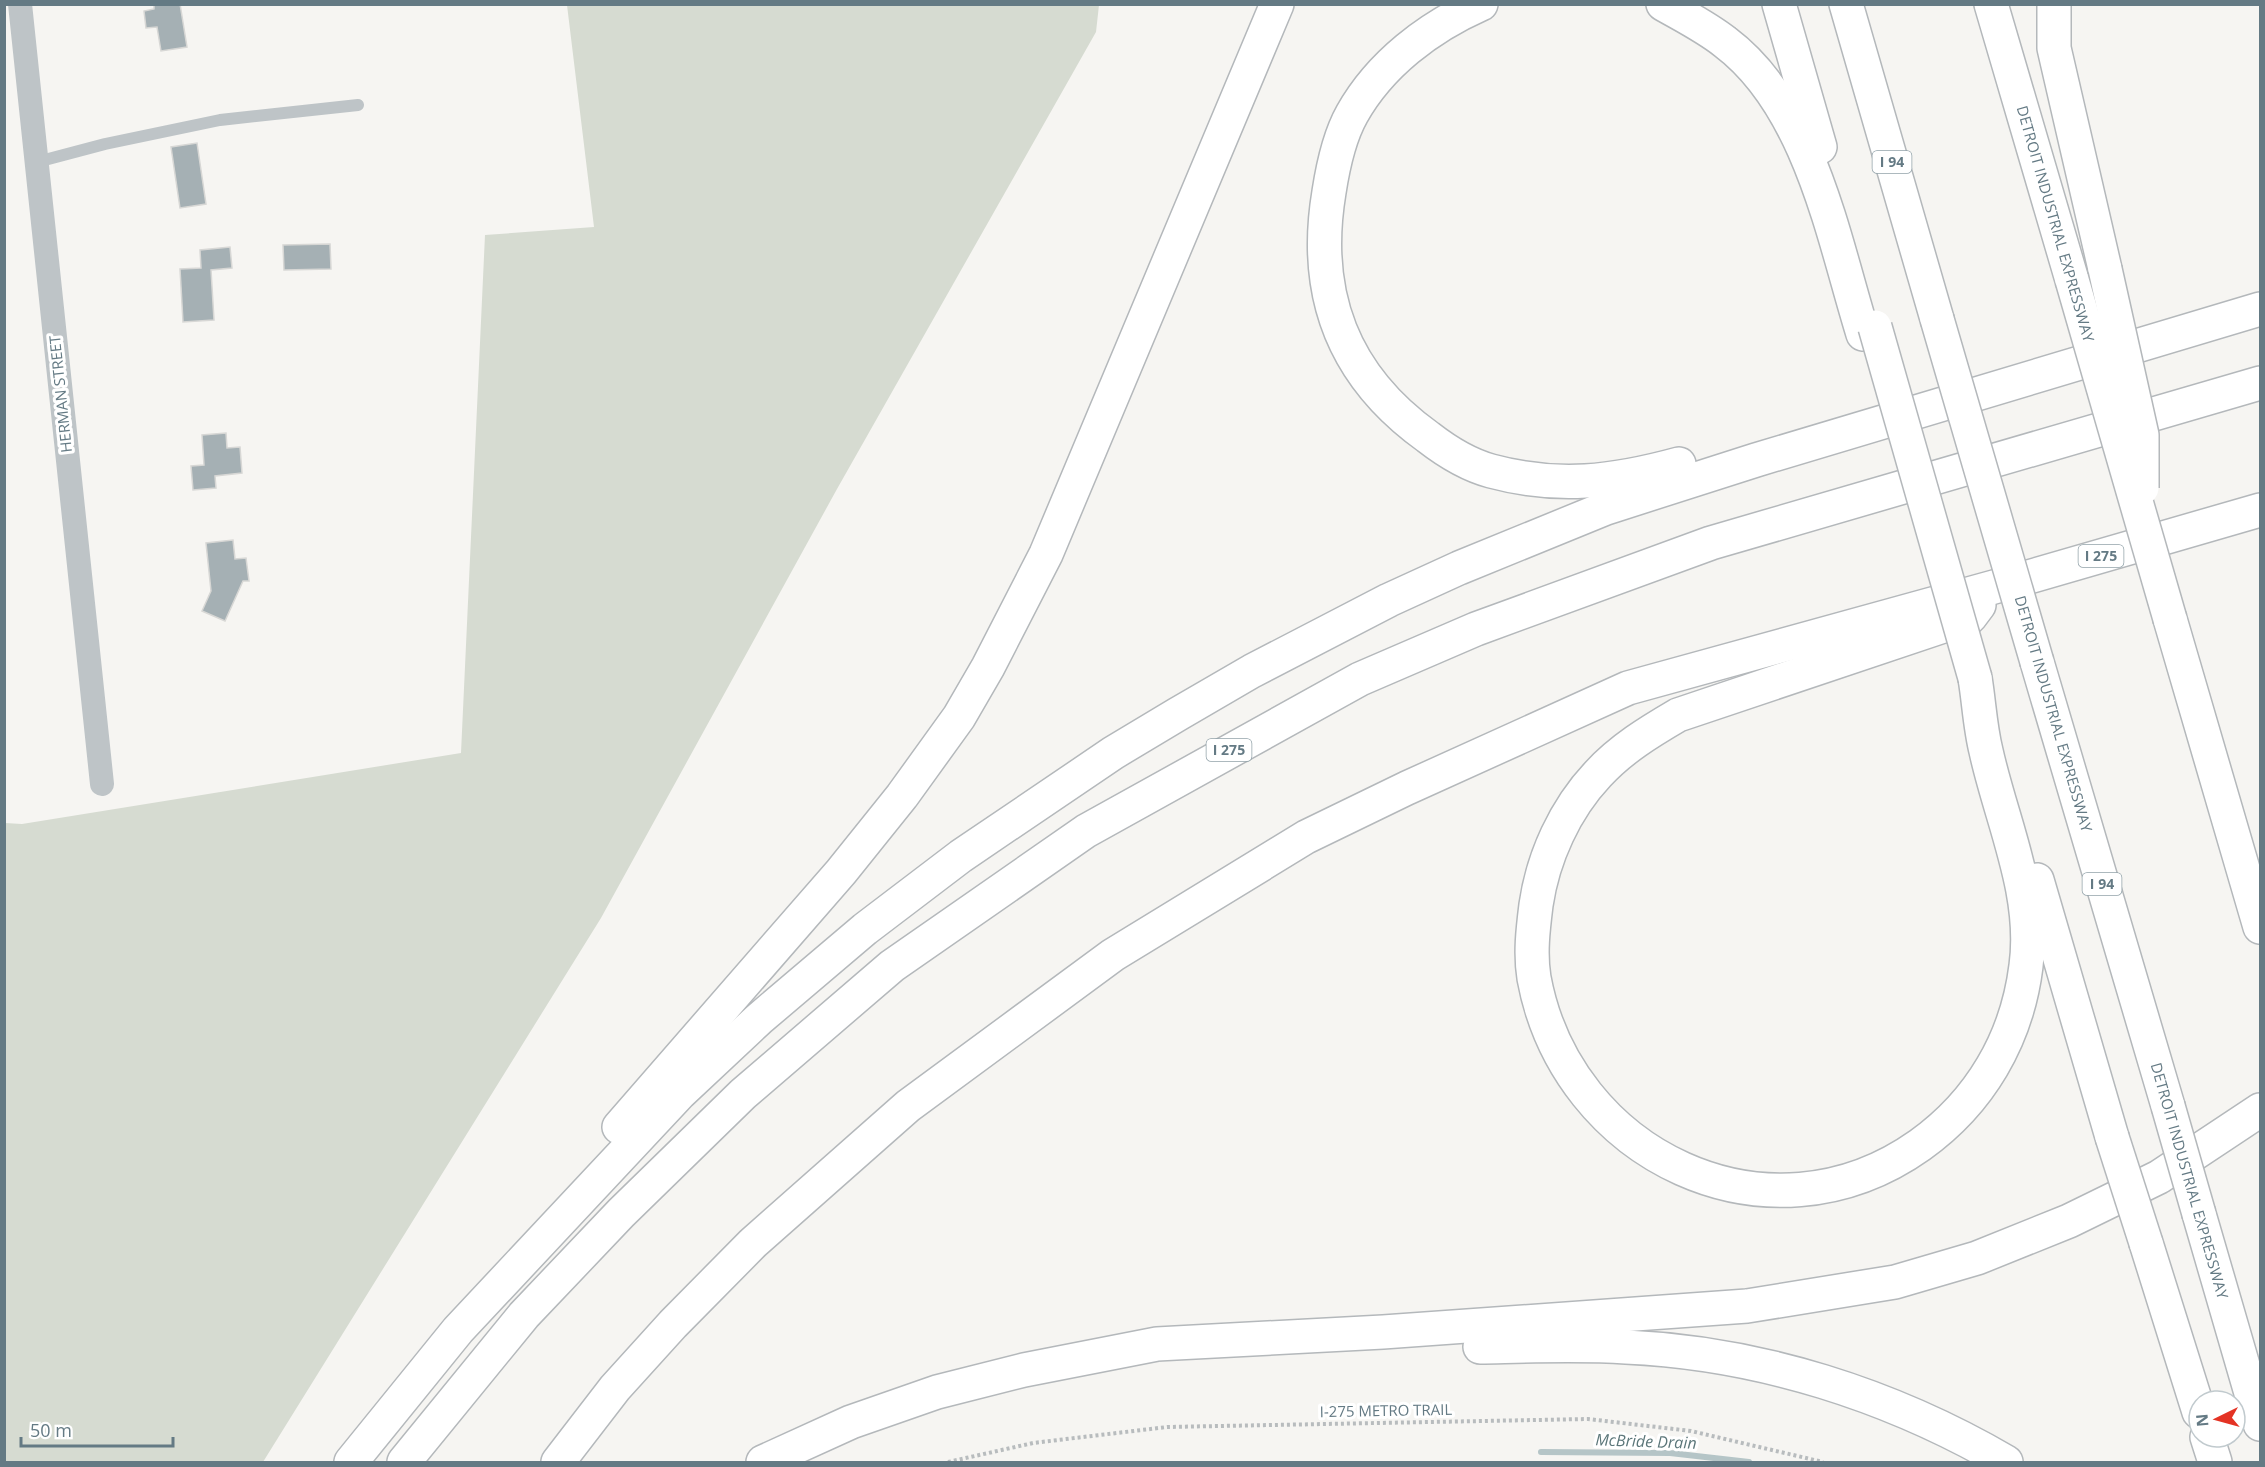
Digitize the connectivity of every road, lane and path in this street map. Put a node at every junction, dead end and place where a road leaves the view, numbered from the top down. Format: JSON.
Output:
{"nodes":[{"id":1,"x":20,"y":4,"type":"edge"},
{"id":2,"x":1277,"y":4,"type":"edge"},
{"id":3,"x":1481,"y":4,"type":"edge"},
{"id":4,"x":1663,"y":4,"type":"edge"},
{"id":5,"x":1779,"y":4,"type":"edge"},
{"id":6,"x":1846,"y":4,"type":"edge"},
{"id":7,"x":1991,"y":4,"type":"edge"},
{"id":8,"x":2054,"y":4,"type":"edge"},
{"id":9,"x":358,"y":105,"type":"dead end"},
{"id":10,"x":37,"y":162,"type":"junction"},
{"id":11,"x":2260,"y":303,"type":"edge"},
{"id":12,"x":2260,"y":309,"type":"edge"},
{"id":13,"x":2229,"y":318,"type":"junction"},
{"id":14,"x":1869,"y":331,"type":"junction"},
{"id":15,"x":2260,"y":383,"type":"edge"},
{"id":16,"x":1992,"y":388,"type":"junction"},
{"id":17,"x":2260,"y":510,"type":"edge"},
{"id":18,"x":2142,"y":526,"type":"junction"},
{"id":19,"x":1994,"y":587,"type":"junction"},
{"id":20,"x":1975,"y":678,"type":"junction"},
{"id":21,"x":102,"y":784,"type":"dead end"},
{"id":22,"x":2260,"y":927,"type":"edge"},
{"id":23,"x":2260,"y":1110,"type":"edge"},
{"id":24,"x":458,"y":1330,"type":"junction"},
{"id":25,"x":1089,"y":1358,"type":"junction"},
{"id":26,"x":2192,"y":1389,"type":"edge"},
{"id":27,"x":2260,"y":1424,"type":"edge"},
{"id":28,"x":351,"y":1462,"type":"edge"},
{"id":29,"x":404,"y":1462,"type":"edge"},
{"id":30,"x":558,"y":1462,"type":"edge"},
{"id":31,"x":764,"y":1462,"type":"edge"},
{"id":32,"x":948,"y":1462,"type":"edge"},
{"id":33,"x":1823,"y":1462,"type":"edge"},
{"id":34,"x":2006,"y":1462,"type":"edge"}],
"edges":[{"from":1,"to":10,"type":"street","name":"HERMAN STREET"},
{"from":2,"to":24,"type":"highway"},
{"from":3,"to":16,"type":"highway"},
{"from":4,"to":14,"type":"highway"},
{"from":5,"to":14,"type":"highway"},
{"from":6,"to":27,"type":"highway","name":"DETROIT INDUSTRIAL EXPRESSWAY","number":"I 94","bridge":true},
{"from":7,"to":18,"type":"highway","name":"DETROIT INDUSTRIAL EXPRESSWAY","bridge":true},
{"from":8,"to":18,"type":"highway","bridge":true},
{"from":9,"to":10,"type":"lane"},
{"from":10,"to":21,"type":"street","name":"HERMAN STREET"},
{"from":11,"to":13,"type":"highway"},
{"from":12,"to":13,"type":"highway"},
{"from":13,"to":16,"type":"highway"},
{"from":14,"to":20,"type":"highway","bridge":true},
{"from":15,"to":29,"type":"highway","number":"I 275"},
{"from":16,"to":24,"type":"highway"},
{"from":17,"to":19,"type":"highway","number":"I 275"},
{"from":18,"to":22,"type":"highway","name":"DETROIT INDUSTRIAL EXPRESSWAY","bridge":true},
{"from":19,"to":20,"type":"highway"},
{"from":19,"to":30,"type":"highway","number":"I 275"},
{"from":20,"to":26,"type":"highway","bridge":true},
{"from":23,"to":25,"type":"highway"},
{"from":24,"to":28,"type":"highway"},
{"from":25,"to":31,"type":"highway"},
{"from":25,"to":34,"type":"highway"},
{"from":32,"to":33,"type":"path","name":"I-275 METRO TRAIL"}]}
